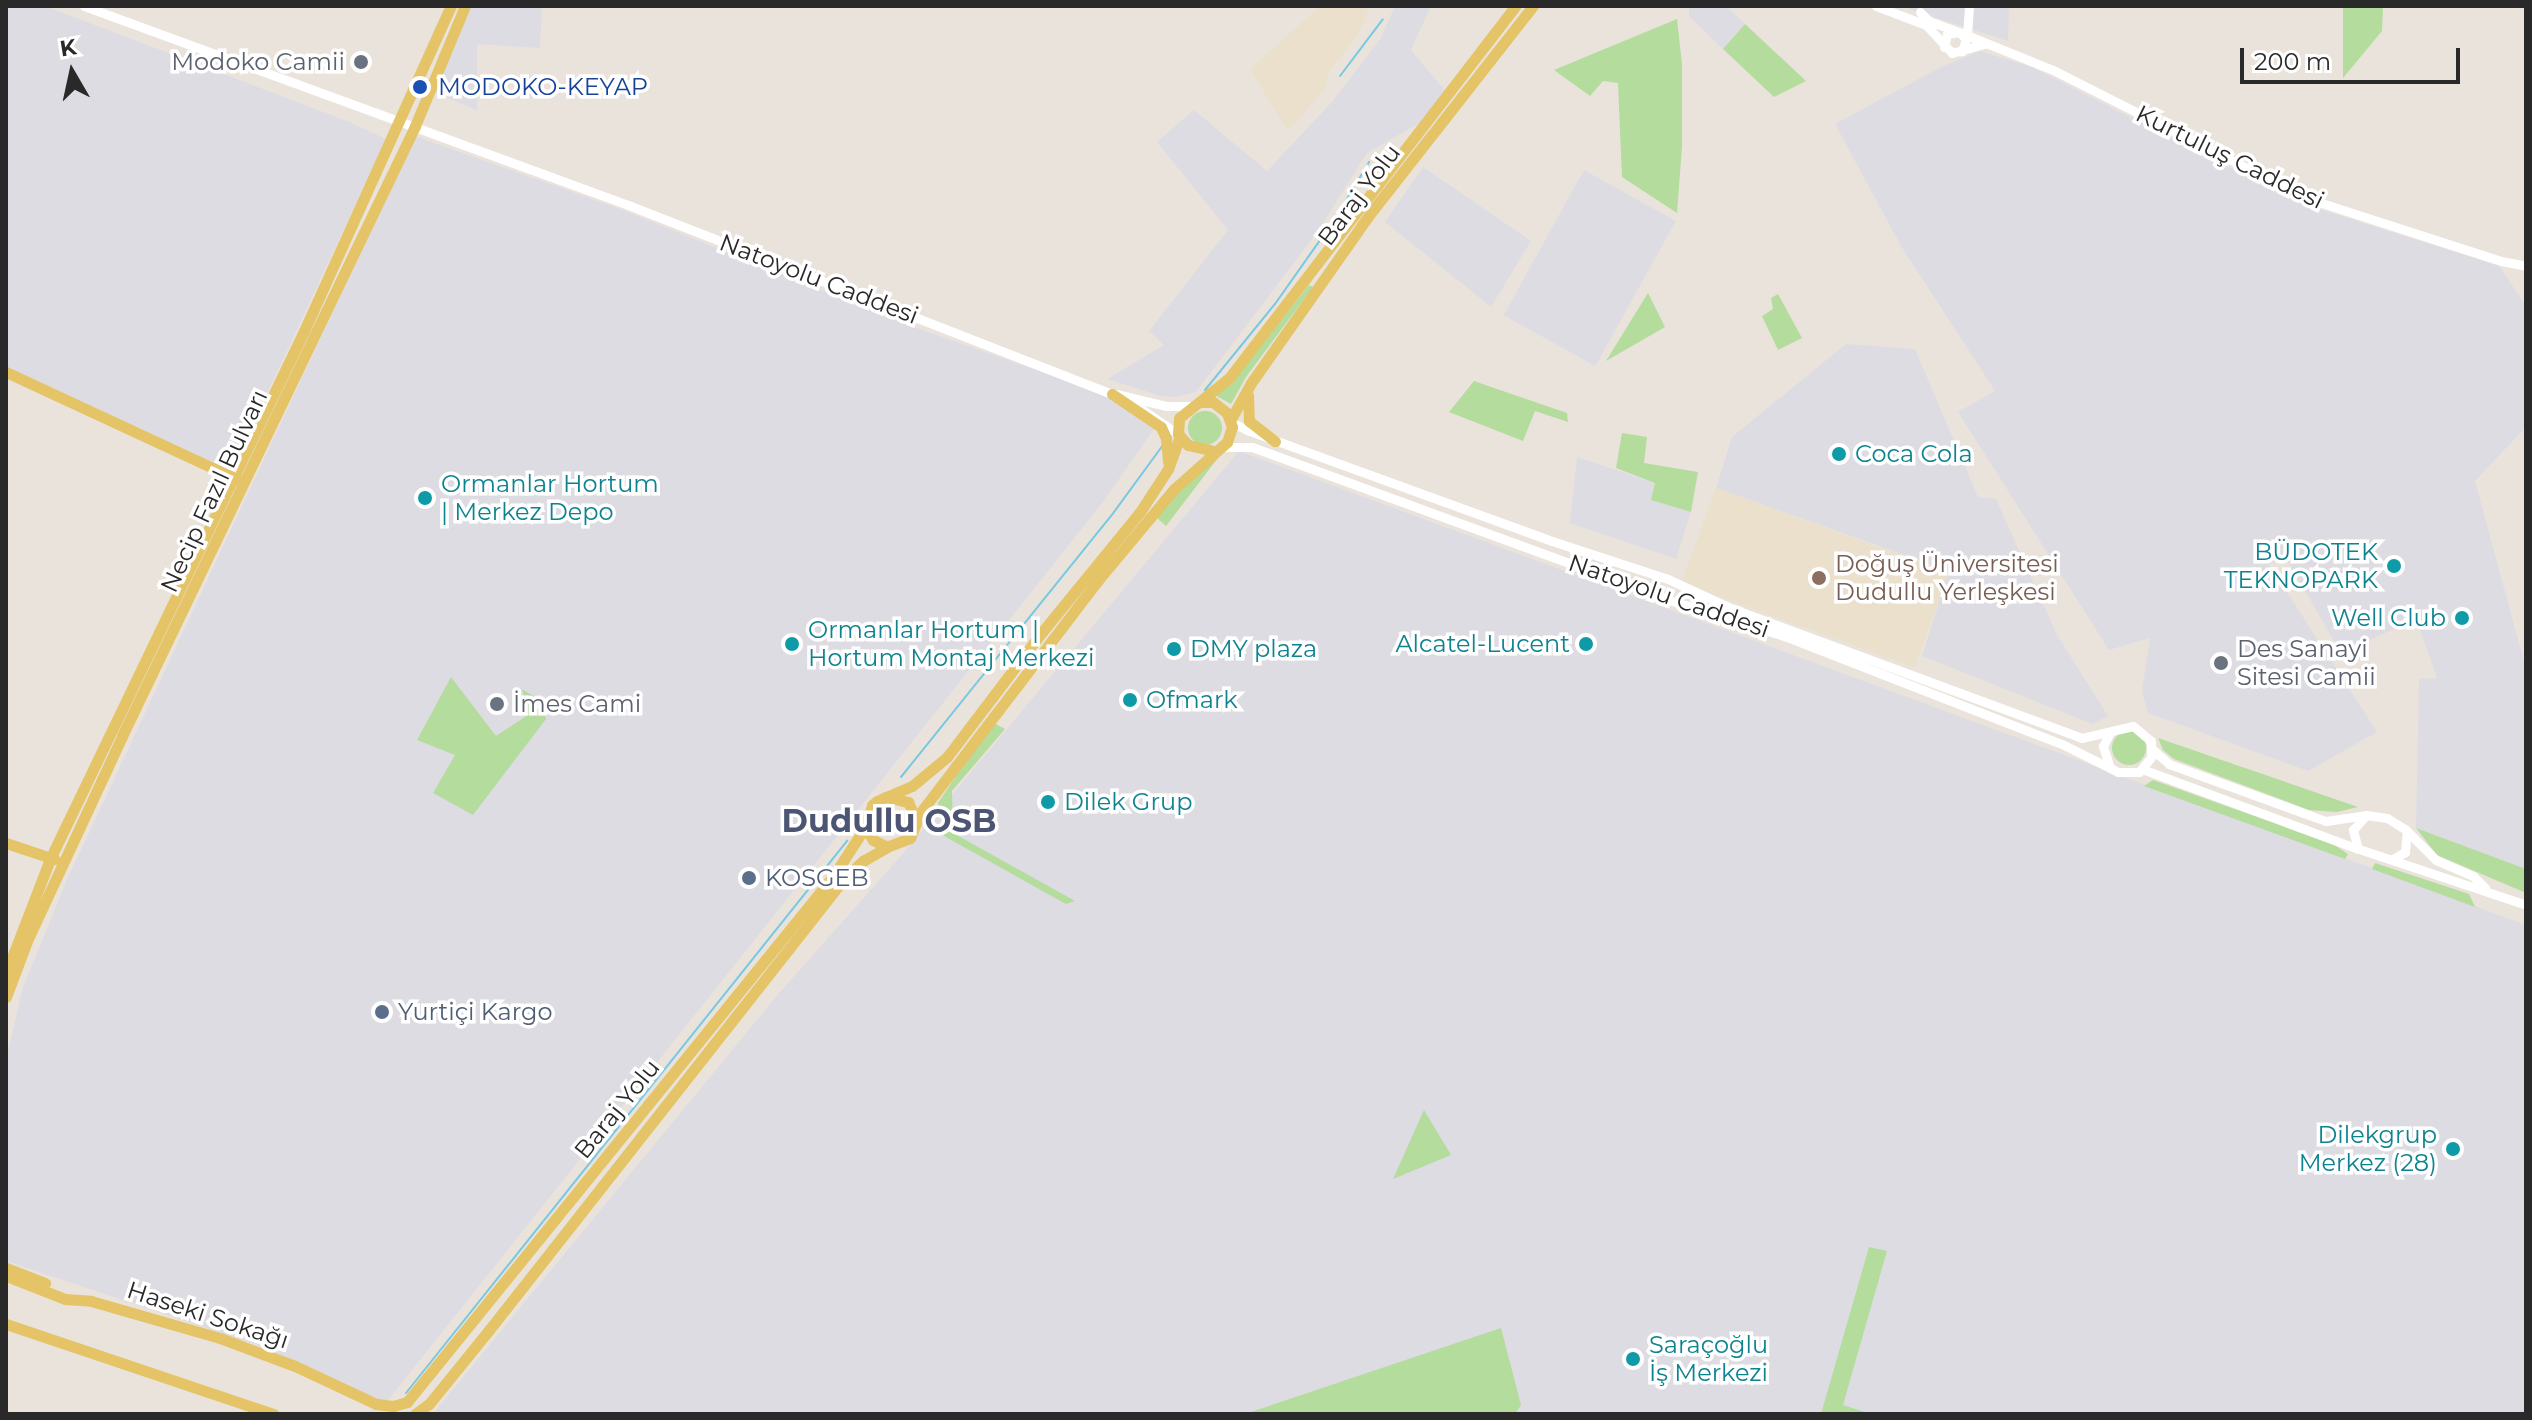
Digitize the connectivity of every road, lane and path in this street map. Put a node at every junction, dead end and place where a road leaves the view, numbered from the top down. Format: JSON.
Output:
{"nodes":[{"id":1,"x":84,"y":6,"type":"edge"},
{"id":2,"x":451,"y":6,"type":"edge"},
{"id":3,"x":465,"y":6,"type":"edge"},
{"id":4,"x":1515,"y":6,"type":"edge"},
{"id":5,"x":1533,"y":6,"type":"edge"},
{"id":6,"x":1876,"y":6,"type":"edge"},
{"id":7,"x":1969,"y":6,"type":"edge"},
{"id":8,"x":1920,"y":12,"type":"dead end"},
{"id":9,"x":1961,"y":33,"type":"junction"},
{"id":10,"x":1987,"y":43,"type":"junction"},
{"id":11,"x":1944,"y":47,"type":"junction"},
{"id":12,"x":1962,"y":51,"type":"junction"},
{"id":13,"x":1470,"y":80,"type":"junction"},
{"id":14,"x":402,"y":117,"type":"junction"},
{"id":15,"x":416,"y":123,"type":"junction"},
{"id":16,"x":1365,"y":213,"type":"junction"},
{"id":17,"x":2526,"y":266,"type":"edge"},
{"id":18,"x":6,"y":372,"type":"edge"},
{"id":19,"x":1251,"y":383,"type":"junction"},
{"id":20,"x":1112,"y":394,"type":"junction"},
{"id":21,"x":1193,"y":404,"type":"junction"},
{"id":22,"x":1231,"y":420,"type":"junction"},
{"id":23,"x":1179,"y":435,"type":"junction"},
{"id":24,"x":1275,"y":441,"type":"junction"},
{"id":25,"x":1218,"y":449,"type":"junction"},
{"id":26,"x":1168,"y":469,"type":"junction"},
{"id":27,"x":231,"y":479,"type":"junction"},
{"id":28,"x":245,"y":480,"type":"junction"},
{"id":29,"x":2110,"y":732,"type":"junction"},
{"id":30,"x":2152,"y":749,"type":"junction"},
{"id":31,"x":2111,"y":768,"type":"junction"},
{"id":32,"x":2142,"y":769,"type":"junction"},
{"id":33,"x":882,"y":799,"type":"junction"},
{"id":34,"x":2366,"y":815,"type":"junction"},
{"id":35,"x":917,"y":819,"type":"junction"},
{"id":36,"x":865,"y":825,"type":"junction"},
{"id":37,"x":2407,"y":831,"type":"junction"},
{"id":38,"x":9,"y":844,"type":"edge"},
{"id":39,"x":887,"y":847,"type":"junction"},
{"id":40,"x":2358,"y":849,"type":"junction"},
{"id":41,"x":67,"y":857,"type":"junction"},
{"id":42,"x":50,"y":859,"type":"junction"},
{"id":43,"x":2390,"y":860,"type":"junction"},
{"id":44,"x":2488,"y":891,"type":"junction"},
{"id":45,"x":2526,"y":905,"type":"edge"},
{"id":46,"x":6,"y":973,"type":"edge"},
{"id":47,"x":6,"y":997,"type":"edge"},
{"id":48,"x":6,"y":1268,"type":"edge"},
{"id":49,"x":6,"y":1276,"type":"edge"},
{"id":50,"x":91,"y":1301,"type":"junction"},
{"id":51,"x":6,"y":1324,"type":"edge"},
{"id":52,"x":393,"y":1406,"type":"joint"},
{"id":53,"x":273,"y":1414,"type":"edge"},
{"id":54,"x":415,"y":1414,"type":"edge"}],
"edges":[{"from":1,"to":14,"type":"main road","name":"Natoyolu Caddesi"},
{"from":2,"to":14,"type":"main road","name":"Necip Fazıl Bulvarı"},
{"from":3,"to":15,"type":"main road","name":"Necip Fazıl Bulvarı"},
{"from":4,"to":13,"type":"main road","name":"Baraj Yolu"},
{"from":5,"to":13,"type":"main road","name":"Baraj Yolu"},
{"from":6,"to":11,"type":"main road"},
{"from":7,"to":9,"type":"main road"},
{"from":8,"to":9,"type":"main road","name":"Kurtuluş Caddesi"},
{"from":9,"to":10,"type":"main road","name":"Kurtuluş Caddesi"},
{"from":9,"to":11,"type":"main road"},
{"from":9,"to":12,"type":"main road"},
{"from":10,"to":12,"type":"main road"},
{"from":10,"to":17,"type":"main road","name":"Kurtuluş Caddesi"},
{"from":11,"to":12,"type":"main road"},
{"from":13,"to":16,"type":"main road","name":"Baraj Yolu"},
{"from":14,"to":15,"type":"main road","name":"Natoyolu Caddesi"},
{"from":14,"to":27,"type":"main road","name":"Necip Fazıl Bulvarı"},
{"from":15,"to":20,"type":"main road","name":"Natoyolu Caddesi"},
{"from":15,"to":28,"type":"main road","name":"Necip Fazıl Bulvarı"},
{"from":16,"to":19,"type":"main road","name":"Baraj Yolu"},
{"from":16,"to":21,"type":"main road","name":"Baraj Yolu"},
{"from":18,"to":27,"type":"main road"},
{"from":19,"to":22,"type":"main road","name":"Baraj Yolu"},
{"from":19,"to":24,"type":"main road"},
{"from":20,"to":21,"type":"main road"},
{"from":20,"to":23,"type":"main road","name":"Natoyolu Caddesi"},
{"from":20,"to":26,"type":"main road"},
{"from":21,"to":22,"type":"main road"},
{"from":21,"to":23,"type":"main road"},
{"from":22,"to":24,"type":"main road","name":"Natoyolu Caddesi"},
{"from":22,"to":25,"type":"main road"},
{"from":23,"to":25,"type":"main road"},
{"from":23,"to":26,"type":"main road"},
{"from":24,"to":29,"type":"main road","name":"Natoyolu Caddesi"},
{"from":25,"to":31,"type":"main road","name":"Natoyolu Caddesi"},
{"from":25,"to":35,"type":"main road"},
{"from":26,"to":33,"type":"main road"},
{"from":27,"to":28,"type":"main road"},
{"from":27,"to":42,"type":"main road","name":"Necip Fazıl Bulvarı"},
{"from":28,"to":41,"type":"main road","name":"Necip Fazıl Bulvarı"},
{"from":29,"to":30,"type":"main road"},
{"from":29,"to":31,"type":"main road"},
{"from":30,"to":32,"type":"main road"},
{"from":30,"to":34,"type":"main road"},
{"from":31,"to":32,"type":"main road"},
{"from":32,"to":40,"type":"main road"},
{"from":33,"to":35,"type":"main road"},
{"from":33,"to":36,"type":"main road"},
{"from":34,"to":37,"type":"main road"},
{"from":34,"to":40,"type":"main road"},
{"from":35,"to":39,"type":"main road"},
{"from":36,"to":39,"type":"main road"},
{"from":36,"to":52,"type":"main road","name":"Baraj Yolu"},
{"from":37,"to":43,"type":"main road"},
{"from":37,"to":44,"type":"main road"},
{"from":38,"to":42,"type":"main road"},
{"from":39,"to":54,"type":"main road","name":"Baraj Yolu"},
{"from":40,"to":43,"type":"main road"},
{"from":41,"to":42,"type":"main road"},
{"from":41,"to":47,"type":"main road","name":"Necip Fazıl Bulvarı"},
{"from":42,"to":46,"type":"main road","name":"Necip Fazıl Bulvarı"},
{"from":43,"to":44,"type":"main road"},
{"from":44,"to":45,"type":"main road"},
{"from":48,"to":50,"type":"main road"},
{"from":49,"to":50,"type":"main road","name":"Haseki Sokağı"},
{"from":50,"to":52,"type":"main road","name":"Haseki Sokağı"},
{"from":51,"to":53,"type":"main road"}]}
